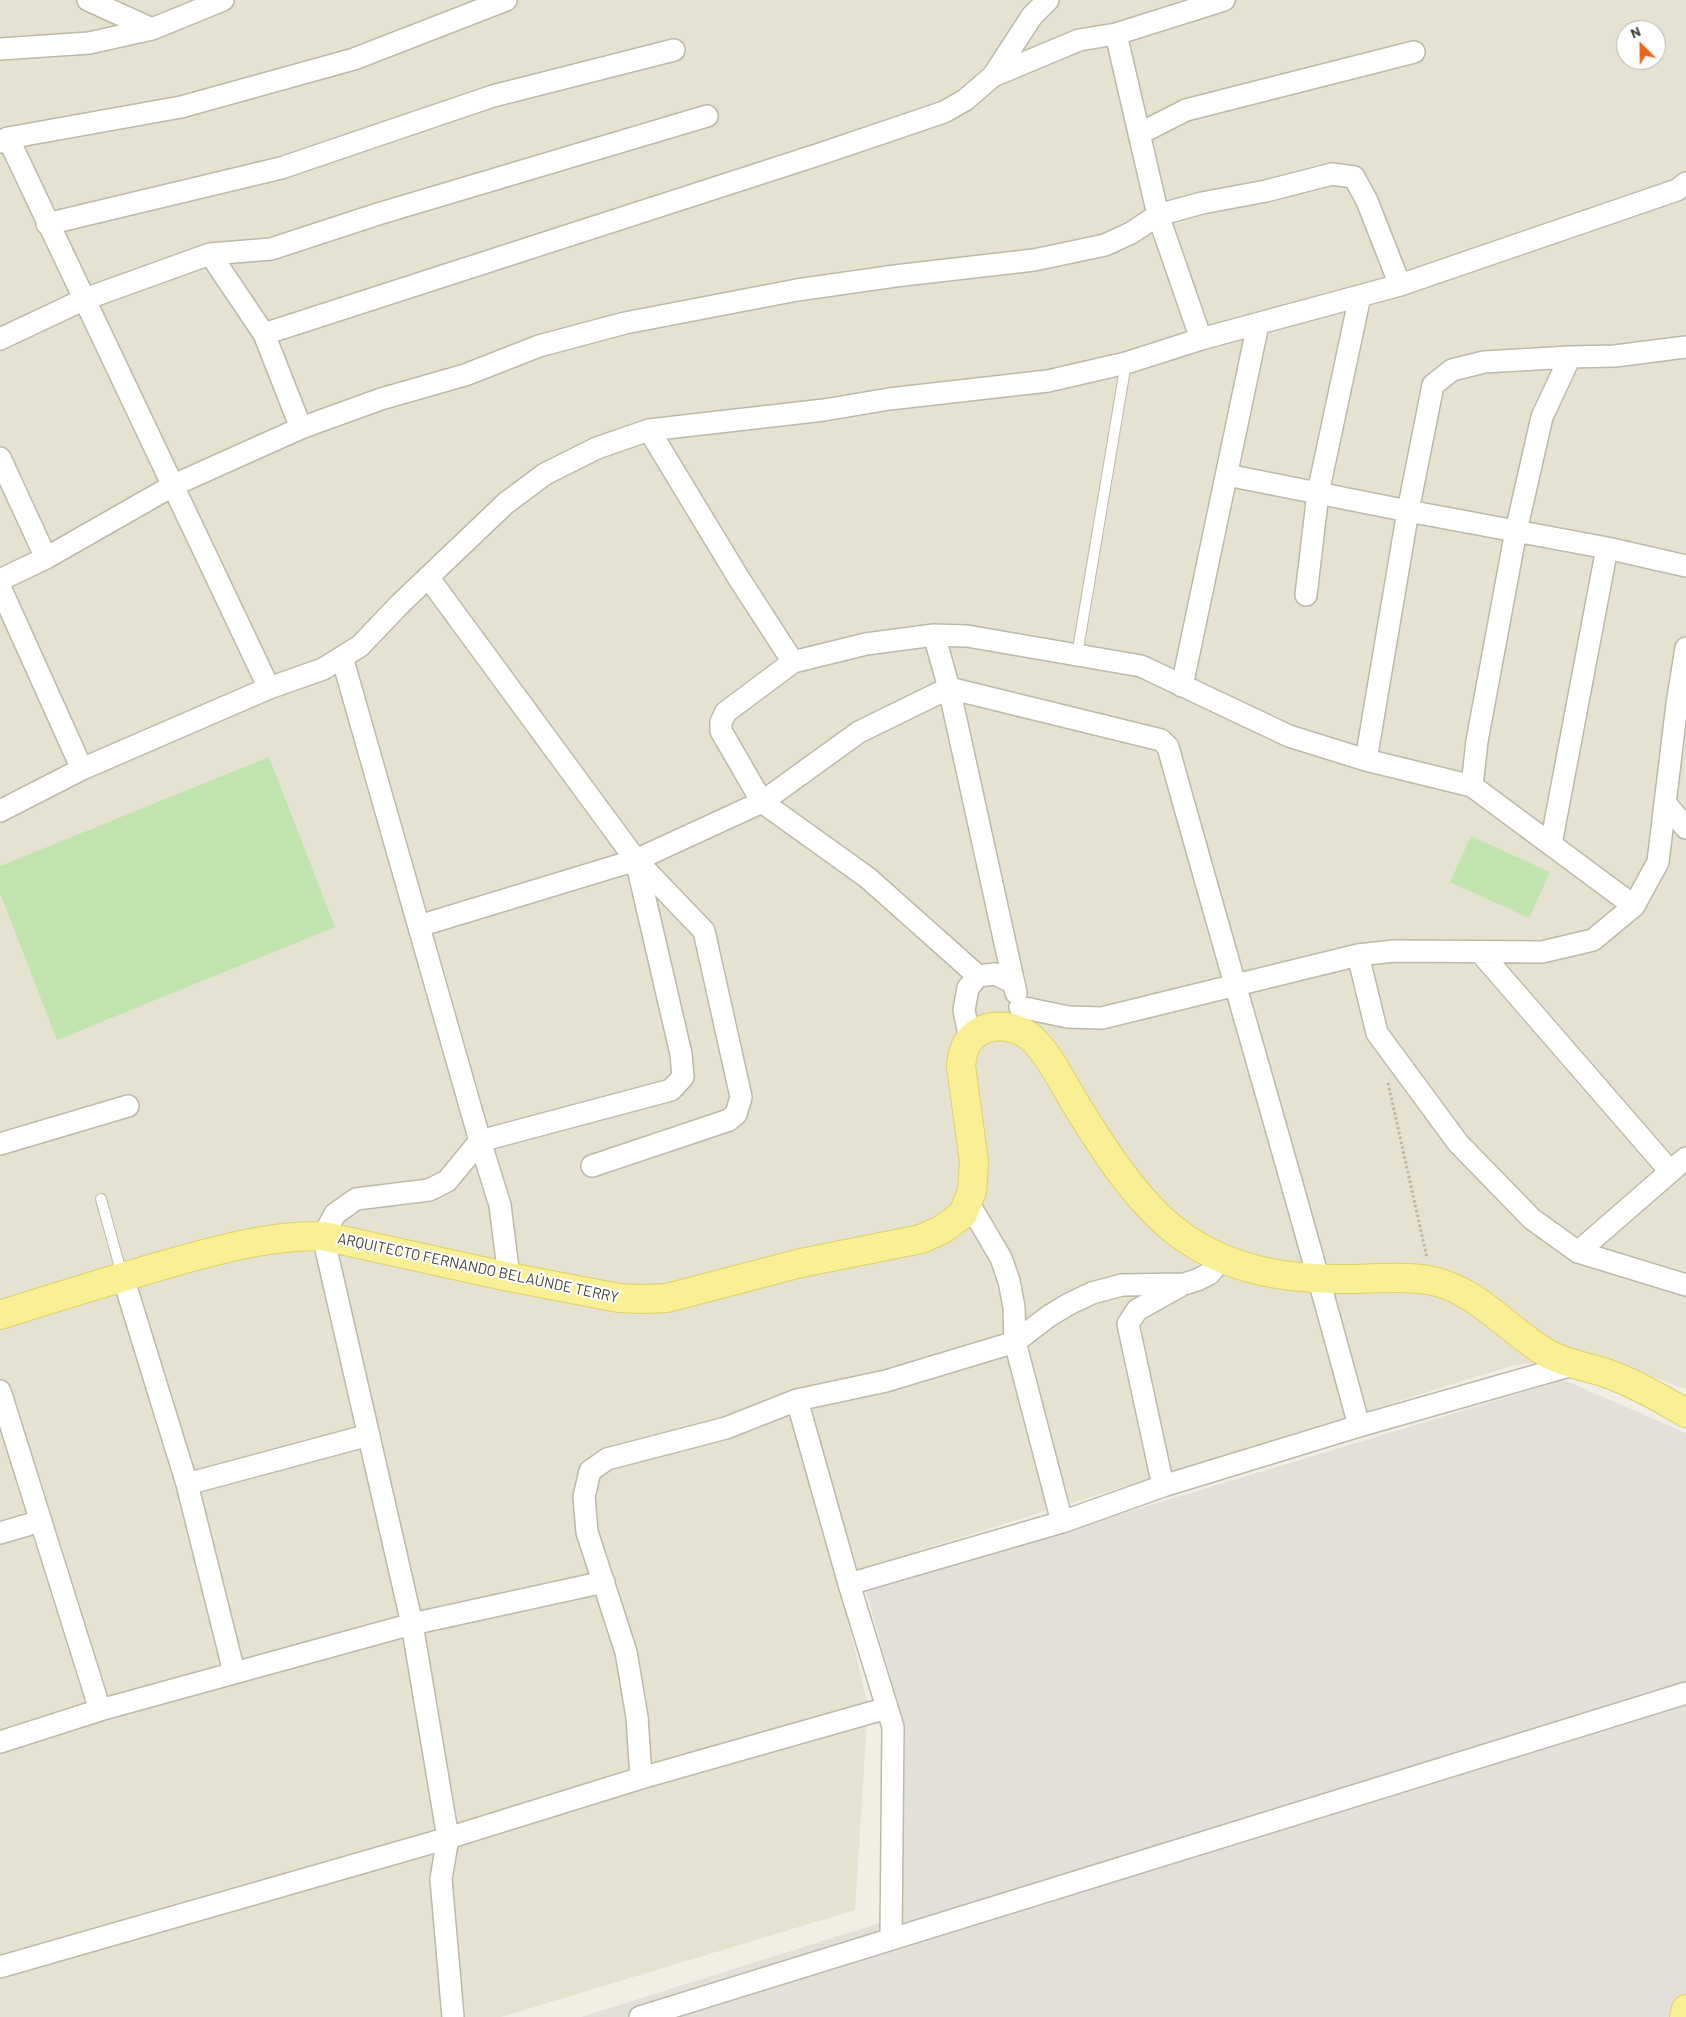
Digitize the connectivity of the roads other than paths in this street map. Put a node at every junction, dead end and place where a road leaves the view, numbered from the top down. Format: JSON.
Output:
{"nodes":[{"id":1,"x":88,"y":0,"type":"edge"},
{"id":2,"x":223,"y":0,"type":"edge"},
{"id":3,"x":506,"y":0,"type":"edge"},
{"id":4,"x":1048,"y":0,"type":"edge"},
{"id":5,"x":1224,"y":0,"type":"edge"},
{"id":6,"x":152,"y":29,"type":"junction"},
{"id":7,"x":1116,"y":34,"type":"junction"},
{"id":8,"x":0,"y":49,"type":"edge"},
{"id":9,"x":674,"y":50,"type":"dead end"},
{"id":10,"x":1414,"y":52,"type":"dead end"},
{"id":11,"x":993,"y":76,"type":"junction"},
{"id":12,"x":707,"y":116,"type":"dead end"},
{"id":13,"x":1138,"y":134,"type":"junction"},
{"id":14,"x":4,"y":140,"type":"edge"},
{"id":15,"x":1683,"y":189,"type":"edge"},
{"id":16,"x":1158,"y":215,"type":"junction"},
{"id":17,"x":48,"y":224,"type":"junction"},
{"id":18,"x":210,"y":254,"type":"junction"},
{"id":19,"x":1400,"y":285,"type":"junction"},
{"id":20,"x":1360,"y":296,"type":"junction"},
{"id":21,"x":85,"y":299,"type":"junction"},
{"id":22,"x":1258,"y":324,"type":"junction"},
{"id":23,"x":264,"y":334,"type":"junction"},
{"id":24,"x":0,"y":339,"type":"edge"},
{"id":25,"x":1201,"y":340,"type":"junction"},
{"id":26,"x":1686,"y":347,"type":"edge"},
{"id":27,"x":1570,"y":357,"type":"junction"},
{"id":28,"x":1126,"y":363,"type":"junction"},
{"id":29,"x":301,"y":428,"type":"junction"},
{"id":30,"x":649,"y":430,"type":"junction"},
{"id":31,"x":0,"y":458,"type":"edge"},
{"id":32,"x":1226,"y":475,"type":"junction"},
{"id":33,"x":174,"y":485,"type":"junction"},
{"id":34,"x":1318,"y":493,"type":"junction"},
{"id":35,"x":1408,"y":512,"type":"junction"},
{"id":36,"x":1516,"y":531,"type":"junction"},
{"id":37,"x":1607,"y":548,"type":"junction"},
{"id":38,"x":46,"y":558,"type":"junction"},
{"id":39,"x":1686,"y":566,"type":"edge"},
{"id":40,"x":428,"y":577,"type":"junction"},
{"id":41,"x":0,"y":580,"type":"edge"},
{"id":42,"x":0,"y":587,"type":"edge"},
{"id":43,"x":1306,"y":596,"type":"dead end"},
{"id":44,"x":934,"y":635,"type":"junction"},
{"id":45,"x":1686,"y":648,"type":"edge"},
{"id":46,"x":1078,"y":655,"type":"junction"},
{"id":47,"x":342,"y":657,"type":"junction"},
{"id":48,"x":794,"y":662,"type":"junction"},
{"id":49,"x":1182,"y":686,"type":"junction"},
{"id":50,"x":269,"y":688,"type":"junction"},
{"id":51,"x":949,"y":688,"type":"junction"},
{"id":52,"x":1366,"y":760,"type":"junction"},
{"id":53,"x":82,"y":769,"type":"junction"},
{"id":54,"x":1472,"y":786,"type":"junction"},
{"id":55,"x":762,"y":802,"type":"junction"},
{"id":56,"x":1666,"y":804,"type":"junction"},
{"id":57,"x":0,"y":811,"type":"edge"},
{"id":58,"x":1686,"y":828,"type":"edge"},
{"id":59,"x":1551,"y":844,"type":"junction"},
{"id":60,"x":636,"y":860,"type":"junction"},
{"id":61,"x":1634,"y":906,"type":"junction"},
{"id":62,"x":419,"y":926,"type":"junction"},
{"id":63,"x":1480,"y":952,"type":"junction"},
{"id":64,"x":1358,"y":956,"type":"junction"},
{"id":65,"x":978,"y":976,"type":"junction"},
{"id":66,"x":1014,"y":983,"type":"junction"},
{"id":67,"x":1234,"y":984,"type":"junction"},
{"id":68,"x":1023,"y":1020,"type":"junction"},
{"id":69,"x":978,"y":1033,"type":"junction"},
{"id":70,"x":128,"y":1106,"type":"dead end"},
{"id":71,"x":480,"y":1141,"type":"junction"},
{"id":72,"x":0,"y":1144,"type":"edge"},
{"id":73,"x":1678,"y":1164,"type":"edge"},
{"id":74,"x":592,"y":1166,"type":"dead end"},
{"id":75,"x":100,"y":1199,"type":"dead end"},
{"id":76,"x":968,"y":1202,"type":"junction"},
{"id":77,"x":323,"y":1236,"type":"junction"},
{"id":78,"x":1578,"y":1252,"type":"junction"},
{"id":79,"x":1222,"y":1259,"type":"junction"},
{"id":80,"x":123,"y":1277,"type":"junction"},
{"id":81,"x":509,"y":1277,"type":"junction"},
{"id":82,"x":1320,"y":1280,"type":"junction"},
{"id":83,"x":1184,"y":1284,"type":"junction"},
{"id":84,"x":1686,"y":1285,"type":"edge"},
{"id":85,"x":0,"y":1315,"type":"edge"},
{"id":86,"x":1014,"y":1342,"type":"junction"},
{"id":87,"x":1574,"y":1365,"type":"junction"},
{"id":88,"x":0,"y":1391,"type":"edge"},
{"id":89,"x":797,"y":1400,"type":"junction"},
{"id":90,"x":1686,"y":1413,"type":"edge"},
{"id":91,"x":1359,"y":1426,"type":"junction"},
{"id":92,"x":369,"y":1435,"type":"junction"},
{"id":93,"x":187,"y":1484,"type":"junction"},
{"id":94,"x":1163,"y":1486,"type":"junction"},
{"id":95,"x":41,"y":1521,"type":"junction"},
{"id":96,"x":1062,"y":1522,"type":"junction"},
{"id":97,"x":0,"y":1532,"type":"edge"},
{"id":98,"x":604,"y":1582,"type":"junction"},
{"id":99,"x":849,"y":1584,"type":"junction"},
{"id":100,"x":412,"y":1624,"type":"junction"},
{"id":101,"x":234,"y":1672,"type":"junction"},
{"id":102,"x":1686,"y":1693,"type":"edge"},
{"id":103,"x":887,"y":1708,"type":"junction"},
{"id":104,"x":100,"y":1710,"type":"junction"},
{"id":105,"x":0,"y":1742,"type":"edge"},
{"id":106,"x":641,"y":1778,"type":"junction"},
{"id":107,"x":448,"y":1838,"type":"junction"},
{"id":108,"x":891,"y":1939,"type":"junction"},
{"id":109,"x":0,"y":1967,"type":"edge"},
{"id":110,"x":1686,"y":2009,"type":"edge"},
{"id":111,"x":453,"y":2017,"type":"edge"},
{"id":112,"x":640,"y":2017,"type":"edge"},
{"id":113,"x":1684,"y":2017,"type":"edge"}],
"edges":[{"from":1,"to":6,"type":"street"},
{"from":2,"to":6,"type":"street"},
{"from":3,"to":14,"type":"street"},
{"from":4,"to":11,"type":"street"},
{"from":5,"to":7,"type":"street"},
{"from":6,"to":8,"type":"street"},
{"from":7,"to":11,"type":"street"},
{"from":7,"to":13,"type":"street"},
{"from":9,"to":17,"type":"street"},
{"from":10,"to":13,"type":"street"},
{"from":11,"to":23,"type":"street"},
{"from":12,"to":18,"type":"street"},
{"from":13,"to":16,"type":"street"},
{"from":14,"to":17,"type":"street"},
{"from":15,"to":19,"type":"street"},
{"from":16,"to":19,"type":"street"},
{"from":16,"to":25,"type":"street"},
{"from":16,"to":29,"type":"street"},
{"from":17,"to":21,"type":"street"},
{"from":18,"to":21,"type":"street"},
{"from":18,"to":23,"type":"street"},
{"from":19,"to":20,"type":"street"},
{"from":20,"to":22,"type":"street"},
{"from":20,"to":34,"type":"street"},
{"from":21,"to":24,"type":"street"},
{"from":21,"to":33,"type":"street"},
{"from":22,"to":25,"type":"street"},
{"from":22,"to":32,"type":"street"},
{"from":23,"to":29,"type":"street"},
{"from":25,"to":28,"type":"street"},
{"from":26,"to":27,"type":"street"},
{"from":27,"to":35,"type":"street"},
{"from":27,"to":36,"type":"street"},
{"from":28,"to":30,"type":"street"},
{"from":28,"to":46,"type":"lane"},
{"from":29,"to":33,"type":"street"},
{"from":30,"to":40,"type":"street"},
{"from":30,"to":48,"type":"street"},
{"from":31,"to":38,"type":"street"},
{"from":32,"to":34,"type":"street"},
{"from":32,"to":49,"type":"street"},
{"from":33,"to":38,"type":"street"},
{"from":33,"to":50,"type":"street"},
{"from":34,"to":35,"type":"street"},
{"from":34,"to":43,"type":"street"},
{"from":35,"to":36,"type":"street"},
{"from":35,"to":52,"type":"street"},
{"from":36,"to":37,"type":"street"},
{"from":36,"to":54,"type":"street"},
{"from":37,"to":39,"type":"street"},
{"from":37,"to":59,"type":"street"},
{"from":38,"to":41,"type":"street"},
{"from":40,"to":47,"type":"street"},
{"from":40,"to":60,"type":"street"},
{"from":42,"to":53,"type":"street"},
{"from":44,"to":46,"type":"street"},
{"from":44,"to":48,"type":"street"},
{"from":44,"to":51,"type":"street"},
{"from":45,"to":56,"type":"street"},
{"from":46,"to":49,"type":"street"},
{"from":47,"to":50,"type":"street"},
{"from":47,"to":62,"type":"street"},
{"from":48,"to":55,"type":"street"},
{"from":49,"to":52,"type":"street"},
{"from":50,"to":53,"type":"street"},
{"from":51,"to":55,"type":"street"},
{"from":51,"to":66,"type":"street"},
{"from":51,"to":67,"type":"street"},
{"from":52,"to":54,"type":"street"},
{"from":53,"to":57,"type":"street"},
{"from":54,"to":59,"type":"street"},
{"from":55,"to":60,"type":"street"},
{"from":55,"to":65,"type":"street"},
{"from":56,"to":58,"type":"street"},
{"from":56,"to":61,"type":"street"},
{"from":59,"to":61,"type":"street"},
{"from":60,"to":62,"type":"street"},
{"from":60,"to":71,"type":"street"},
{"from":60,"to":74,"type":"street"},
{"from":61,"to":63,"type":"street"},
{"from":62,"to":71,"type":"street"},
{"from":63,"to":64,"type":"street"},
{"from":63,"to":73,"type":"street"},
{"from":64,"to":67,"type":"street"},
{"from":64,"to":78,"type":"street"},
{"from":65,"to":66,"type":"street"},
{"from":65,"to":69,"type":"street"},
{"from":66,"to":68,"type":"street"},
{"from":67,"to":68,"type":"street"},
{"from":67,"to":82,"type":"street"},
{"from":68,"to":69,"type":"main road"},
{"from":68,"to":79,"type":"main road"},
{"from":69,"to":76,"type":"main road","name":"ARQUITECTO FERNANDO BELAÚNDE TERRY"},
{"from":70,"to":72,"type":"street"},
{"from":71,"to":77,"type":"street"},
{"from":71,"to":81,"type":"street"},
{"from":73,"to":78,"type":"street"},
{"from":75,"to":80,"type":"lane"},
{"from":76,"to":81,"type":"main road","name":"ARQUITECTO FERNANDO BELAÚNDE TERRY"},
{"from":76,"to":86,"type":"street"},
{"from":77,"to":80,"type":"main road","name":"ARQUITECTO FERNANDO BELAÚNDE TERRY"},
{"from":77,"to":81,"type":"main road","name":"ARQUITECTO FERNANDO BELAÚNDE TERRY"},
{"from":77,"to":92,"type":"street"},
{"from":78,"to":84,"type":"street"},
{"from":79,"to":82,"type":"main road"},
{"from":79,"to":83,"type":"street"},
{"from":80,"to":85,"type":"main road","name":"ARQUITECTO FERNANDO BELAÚNDE TERRY"},
{"from":80,"to":93,"type":"street"},
{"from":82,"to":87,"type":"main road"},
{"from":82,"to":91,"type":"street"},
{"from":83,"to":86,"type":"street"},
{"from":83,"to":94,"type":"street"},
{"from":86,"to":89,"type":"street"},
{"from":86,"to":96,"type":"street"},
{"from":87,"to":90,"type":"main road"},
{"from":87,"to":91,"type":"street"},
{"from":88,"to":95,"type":"street"},
{"from":89,"to":98,"type":"street"},
{"from":89,"to":99,"type":"street"},
{"from":91,"to":94,"type":"street"},
{"from":92,"to":93,"type":"street"},
{"from":92,"to":100,"type":"street"},
{"from":93,"to":101,"type":"street"},
{"from":94,"to":96,"type":"street"},
{"from":95,"to":97,"type":"street"},
{"from":95,"to":104,"type":"street"},
{"from":96,"to":99,"type":"street"},
{"from":98,"to":100,"type":"street"},
{"from":98,"to":106,"type":"street"},
{"from":99,"to":103,"type":"street"},
{"from":100,"to":101,"type":"street"},
{"from":100,"to":107,"type":"street"},
{"from":101,"to":104,"type":"street"},
{"from":102,"to":108,"type":"street"},
{"from":103,"to":106,"type":"street"},
{"from":103,"to":108,"type":"street"},
{"from":104,"to":105,"type":"street"},
{"from":106,"to":107,"type":"street"},
{"from":107,"to":109,"type":"street"},
{"from":107,"to":111,"type":"street"},
{"from":108,"to":112,"type":"street"},
{"from":110,"to":113,"type":"main road"}]}
